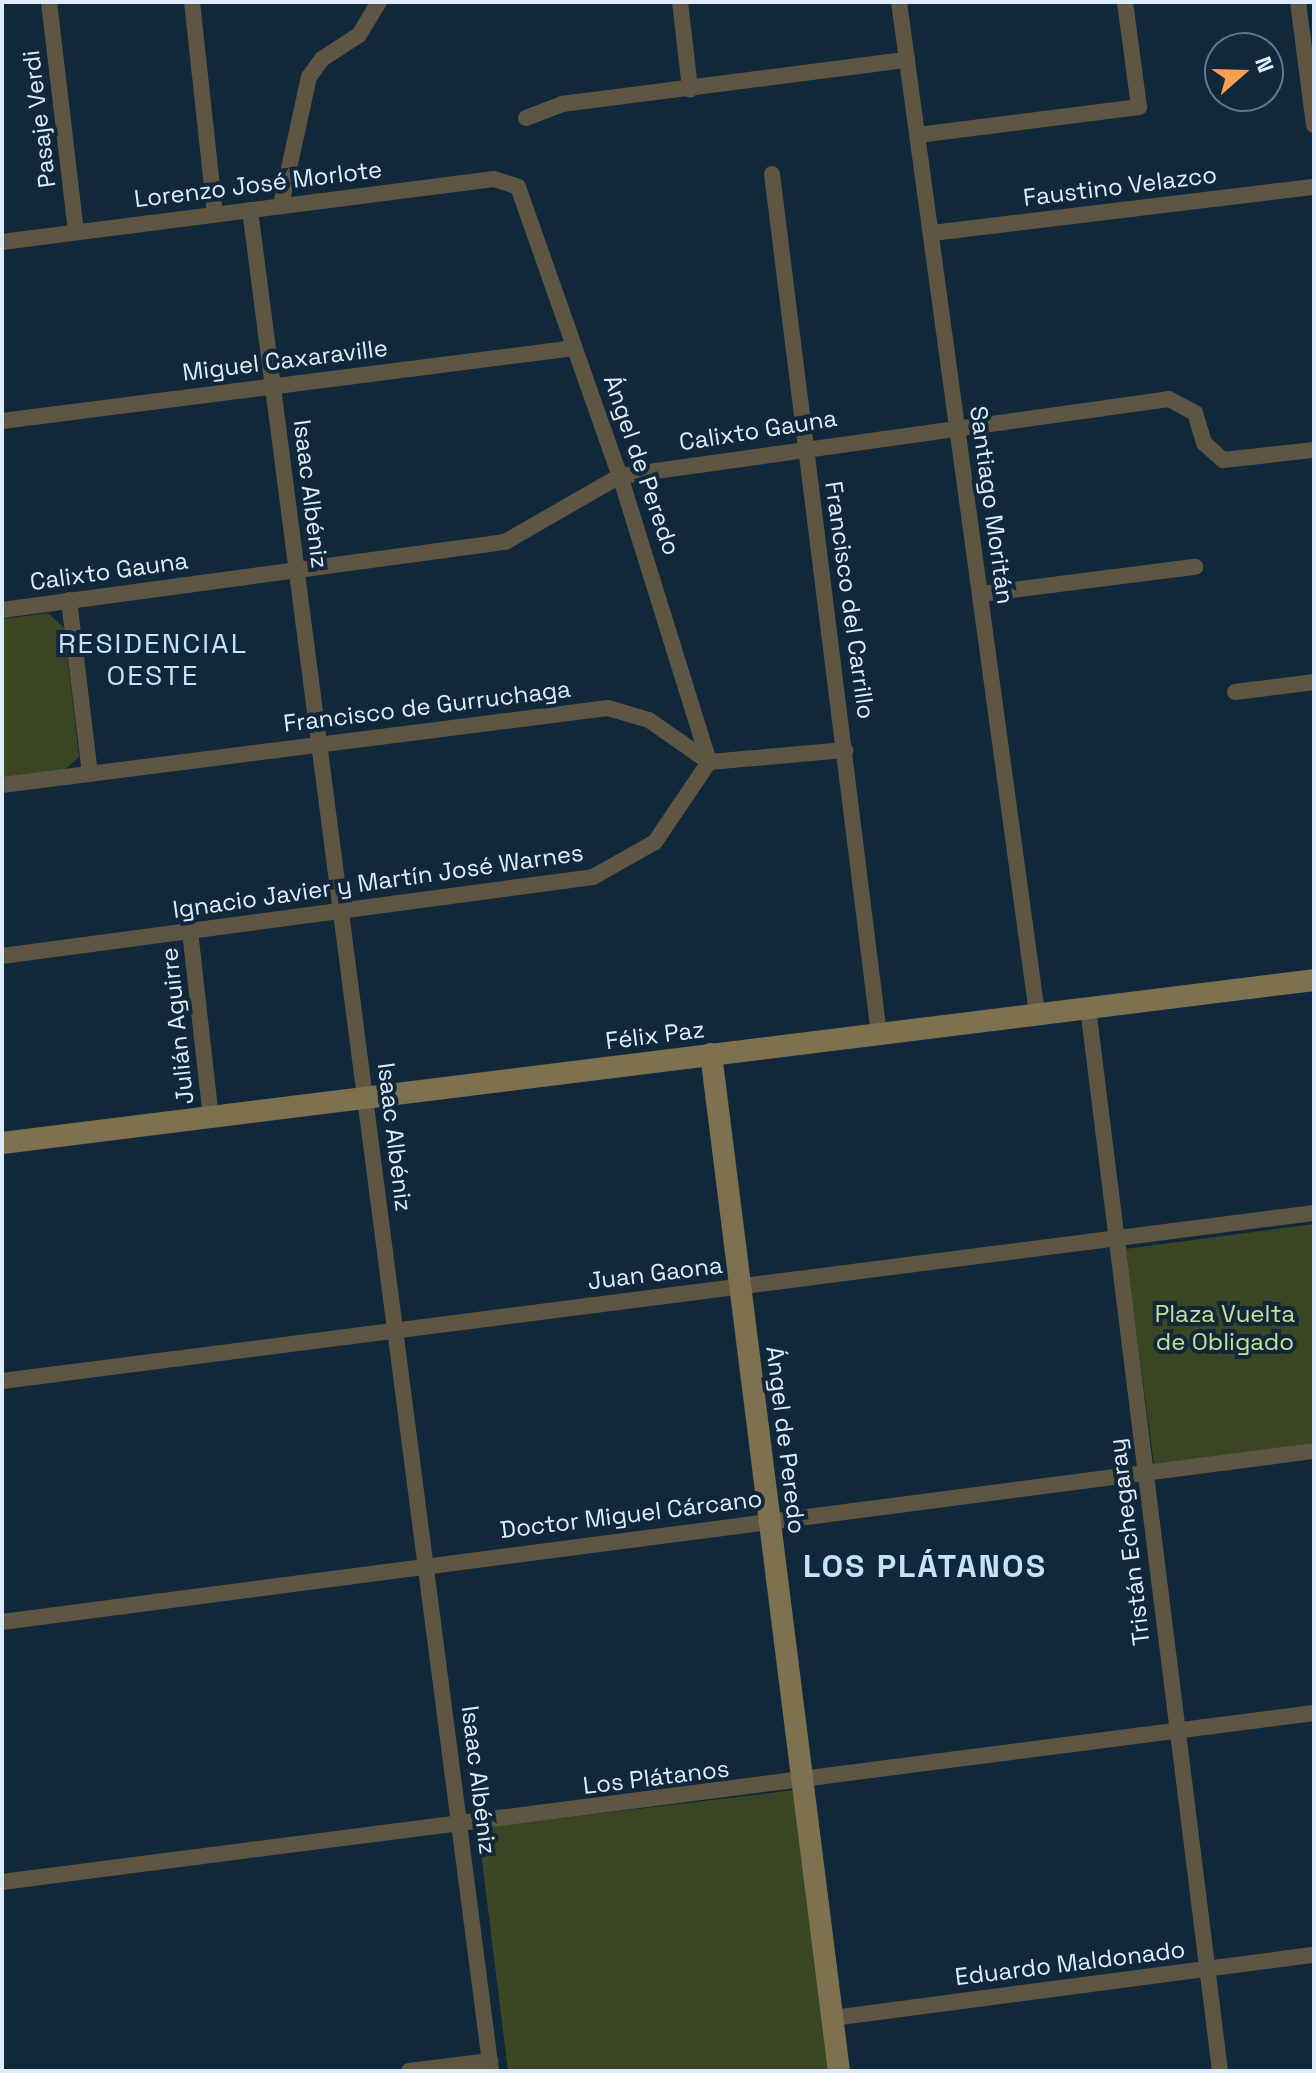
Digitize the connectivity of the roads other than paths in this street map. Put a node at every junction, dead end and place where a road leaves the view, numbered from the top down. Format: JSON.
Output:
{"nodes":[{"id":1,"x":49,"y":2,"type":"edge"},
{"id":2,"x":192,"y":2,"type":"edge"},
{"id":3,"x":379,"y":2,"type":"edge"},
{"id":4,"x":680,"y":2,"type":"edge"},
{"id":5,"x":899,"y":2,"type":"edge"},
{"id":6,"x":1125,"y":2,"type":"edge"},
{"id":7,"x":1298,"y":2,"type":"edge"},
{"id":8,"x":907,"y":60,"type":"junction"},
{"id":9,"x":690,"y":89,"type":"junction"},
{"id":10,"x":526,"y":118,"type":"dead end"},
{"id":11,"x":1314,"y":125,"type":"edge"},
{"id":12,"x":918,"y":135,"type":"junction"},
{"id":13,"x":772,"y":174,"type":"dead end"},
{"id":14,"x":518,"y":187,"type":"joint"},
{"id":15,"x":1314,"y":187,"type":"edge"},
{"id":16,"x":281,"y":205,"type":"junction"},
{"id":17,"x":250,"y":210,"type":"junction"},
{"id":18,"x":215,"y":213,"type":"junction"},
{"id":19,"x":76,"y":231,"type":"junction"},
{"id":20,"x":932,"y":233,"type":"junction"},
{"id":21,"x":2,"y":242,"type":"edge"},
{"id":22,"x":574,"y":348,"type":"junction"},
{"id":23,"x":273,"y":385,"type":"junction"},
{"id":24,"x":2,"y":421,"type":"edge"},
{"id":25,"x":957,"y":426,"type":"junction"},
{"id":26,"x":805,"y":446,"type":"junction"},
{"id":27,"x":1314,"y":450,"type":"edge"},
{"id":28,"x":620,"y":476,"type":"junction"},
{"id":29,"x":1195,"y":567,"type":"dead end"},
{"id":30,"x":297,"y":569,"type":"junction"},
{"id":31,"x":980,"y":594,"type":"junction"},
{"id":32,"x":69,"y":600,"type":"junction"},
{"id":33,"x":2,"y":610,"type":"edge"},
{"id":34,"x":1314,"y":682,"type":"edge"},
{"id":35,"x":1235,"y":692,"type":"dead end"},
{"id":36,"x":320,"y":743,"type":"junction"},
{"id":37,"x":845,"y":750,"type":"junction"},
{"id":38,"x":709,"y":762,"type":"junction"},
{"id":39,"x":90,"y":774,"type":"junction"},
{"id":40,"x":2,"y":785,"type":"edge"},
{"id":41,"x":342,"y":911,"type":"junction"},
{"id":42,"x":190,"y":931,"type":"junction"},
{"id":43,"x":2,"y":956,"type":"edge"},
{"id":44,"x":1314,"y":980,"type":"edge"},
{"id":45,"x":1088,"y":1008,"type":"junction"},
{"id":46,"x":1037,"y":1014,"type":"junction"},
{"id":47,"x":879,"y":1034,"type":"junction"},
{"id":48,"x":711,"y":1054,"type":"junction"},
{"id":49,"x":366,"y":1097,"type":"junction"},
{"id":50,"x":211,"y":1117,"type":"junction"},
{"id":51,"x":2,"y":1143,"type":"edge"},
{"id":52,"x":1314,"y":1213,"type":"edge"},
{"id":53,"x":1116,"y":1238,"type":"junction"},
{"id":54,"x":741,"y":1286,"type":"junction"},
{"id":55,"x":396,"y":1330,"type":"junction"},
{"id":56,"x":2,"y":1381,"type":"edge"},
{"id":57,"x":1314,"y":1451,"type":"edge"},
{"id":58,"x":1145,"y":1473,"type":"junction"},
{"id":59,"x":771,"y":1521,"type":"junction"},
{"id":60,"x":427,"y":1564,"type":"junction"},
{"id":61,"x":2,"y":1622,"type":"edge"},
{"id":62,"x":1314,"y":1713,"type":"edge"},
{"id":63,"x":1176,"y":1729,"type":"junction"},
{"id":64,"x":804,"y":1783,"type":"junction"},
{"id":65,"x":461,"y":1825,"type":"junction"},
{"id":66,"x":2,"y":1882,"type":"edge"},
{"id":67,"x":1314,"y":1955,"type":"edge"},
{"id":68,"x":1207,"y":1969,"type":"junction"},
{"id":69,"x":833,"y":2018,"type":"junction"},
{"id":70,"x":490,"y":2066,"type":"edge"},
{"id":71,"x":409,"y":2071,"type":"edge"},
{"id":72,"x":839,"y":2071,"type":"edge"},
{"id":73,"x":1220,"y":2071,"type":"edge"}],
"edges":[{"from":1,"to":19,"type":"street","name":"Pasaje Verdi"},
{"from":2,"to":18,"type":"street"},
{"from":3,"to":16,"type":"street"},
{"from":4,"to":9,"type":"street"},
{"from":5,"to":8,"type":"street","name":"Santiago Moritán"},
{"from":6,"to":12,"type":"street"},
{"from":7,"to":11,"type":"street"},
{"from":8,"to":9,"type":"street"},
{"from":8,"to":12,"type":"street","name":"Santiago Moritán"},
{"from":9,"to":10,"type":"street"},
{"from":12,"to":20,"type":"street","name":"Santiago Moritán"},
{"from":13,"to":26,"type":"street","name":"Francisco del Carrillo"},
{"from":14,"to":16,"type":"street","name":"Lorenzo José Morlote"},
{"from":14,"to":22,"type":"street","name":"Ángel de Peredo"},
{"from":15,"to":20,"type":"street","name":"Faustino Velazco"},
{"from":16,"to":17,"type":"street","name":"Lorenzo José Morlote"},
{"from":17,"to":18,"type":"street","name":"Lorenzo José Morlote"},
{"from":17,"to":23,"type":"street","name":"Isaac Albéniz"},
{"from":18,"to":19,"type":"street","name":"Lorenzo José Morlote"},
{"from":19,"to":21,"type":"street","name":"Lorenzo José Morlote"},
{"from":20,"to":25,"type":"street","name":"Santiago Moritán"},
{"from":22,"to":23,"type":"street","name":"Miguel Caxaraville"},
{"from":22,"to":28,"type":"street","name":"Ángel de Peredo"},
{"from":23,"to":24,"type":"street","name":"Miguel Caxaraville"},
{"from":23,"to":30,"type":"street","name":"Isaac Albéniz"},
{"from":25,"to":26,"type":"street","name":"Calixto Gauna"},
{"from":25,"to":27,"type":"street","name":"Calixto Gauna"},
{"from":25,"to":31,"type":"street","name":"Santiago Moritán"},
{"from":26,"to":28,"type":"street","name":"Calixto Gauna"},
{"from":26,"to":37,"type":"street","name":"Francisco del Carrillo"},
{"from":28,"to":30,"type":"street","name":"Calixto Gauna"},
{"from":28,"to":38,"type":"street","name":"Ángel de Peredo"},
{"from":29,"to":31,"type":"street"},
{"from":30,"to":32,"type":"street","name":"Calixto Gauna"},
{"from":30,"to":36,"type":"street","name":"Isaac Albéniz"},
{"from":31,"to":46,"type":"street","name":"Santiago Moritán"},
{"from":32,"to":33,"type":"street","name":"Calixto Gauna"},
{"from":32,"to":39,"type":"street"},
{"from":34,"to":35,"type":"street"},
{"from":36,"to":38,"type":"street","name":"Francisco de Gurruchaga"},
{"from":36,"to":39,"type":"street","name":"Francisco de Gurruchaga"},
{"from":36,"to":41,"type":"street","name":"Isaac Albéniz"},
{"from":37,"to":38,"type":"street"},
{"from":37,"to":47,"type":"street","name":"Francisco del Carrillo"},
{"from":38,"to":41,"type":"street","name":"Ignacio Javier y Martín José Warnes"},
{"from":39,"to":40,"type":"street","name":"Francisco de Gurruchaga"},
{"from":41,"to":42,"type":"street","name":"Ignacio Javier y Martín José Warnes"},
{"from":41,"to":49,"type":"street","name":"Isaac Albéniz"},
{"from":42,"to":43,"type":"street","name":"Ignacio Javier y Martín José Warnes"},
{"from":42,"to":50,"type":"street","name":"Julián Aguirre"},
{"from":44,"to":45,"type":"main road","name":"Félix Paz"},
{"from":45,"to":46,"type":"main road","name":"Félix Paz"},
{"from":45,"to":53,"type":"street","name":"Tristán Echegaray"},
{"from":46,"to":47,"type":"main road","name":"Félix Paz"},
{"from":47,"to":48,"type":"main road","name":"Félix Paz"},
{"from":48,"to":49,"type":"main road","name":"Félix Paz"},
{"from":48,"to":54,"type":"main road","name":"Ángel de Peredo"},
{"from":49,"to":50,"type":"main road","name":"Félix Paz"},
{"from":49,"to":55,"type":"street","name":"Isaac Albéniz"},
{"from":50,"to":51,"type":"main road","name":"Félix Paz"},
{"from":52,"to":53,"type":"street","name":"Juan Gaona"},
{"from":53,"to":54,"type":"street","name":"Juan Gaona"},
{"from":53,"to":58,"type":"street","name":"Tristán Echegaray"},
{"from":54,"to":55,"type":"street","name":"Juan Gaona"},
{"from":54,"to":59,"type":"main road","name":"Ángel de Peredo"},
{"from":55,"to":56,"type":"street","name":"Juan Gaona"},
{"from":55,"to":60,"type":"street","name":"Isaac Albéniz"},
{"from":57,"to":58,"type":"street","name":"Doctor Miguel Cárcano"},
{"from":58,"to":59,"type":"street","name":"Doctor Miguel Cárcano"},
{"from":58,"to":63,"type":"street","name":"Tristán Echegaray"},
{"from":59,"to":60,"type":"street","name":"Doctor Miguel Cárcano"},
{"from":59,"to":64,"type":"main road","name":"Ángel de Peredo"},
{"from":60,"to":61,"type":"street","name":"Doctor Miguel Cárcano"},
{"from":60,"to":65,"type":"street","name":"Isaac Albéniz"},
{"from":62,"to":63,"type":"street","name":"Los Plátanos"},
{"from":63,"to":64,"type":"street","name":"Los Plátanos"},
{"from":63,"to":68,"type":"street","name":"Tristán Echegaray"},
{"from":64,"to":65,"type":"street","name":"Los Plátanos"},
{"from":64,"to":69,"type":"main road","name":"Ángel de Peredo"},
{"from":65,"to":66,"type":"street","name":"Los Plátanos"},
{"from":65,"to":70,"type":"street","name":"Isaac Albéniz"},
{"from":67,"to":68,"type":"street","name":"Eduardo Maldonado"},
{"from":68,"to":69,"type":"street","name":"Eduardo Maldonado"},
{"from":68,"to":73,"type":"street","name":"Tristán Echegaray"},
{"from":69,"to":72,"type":"main road","name":"Ángel de Peredo"},
{"from":70,"to":71,"type":"street"}]}
